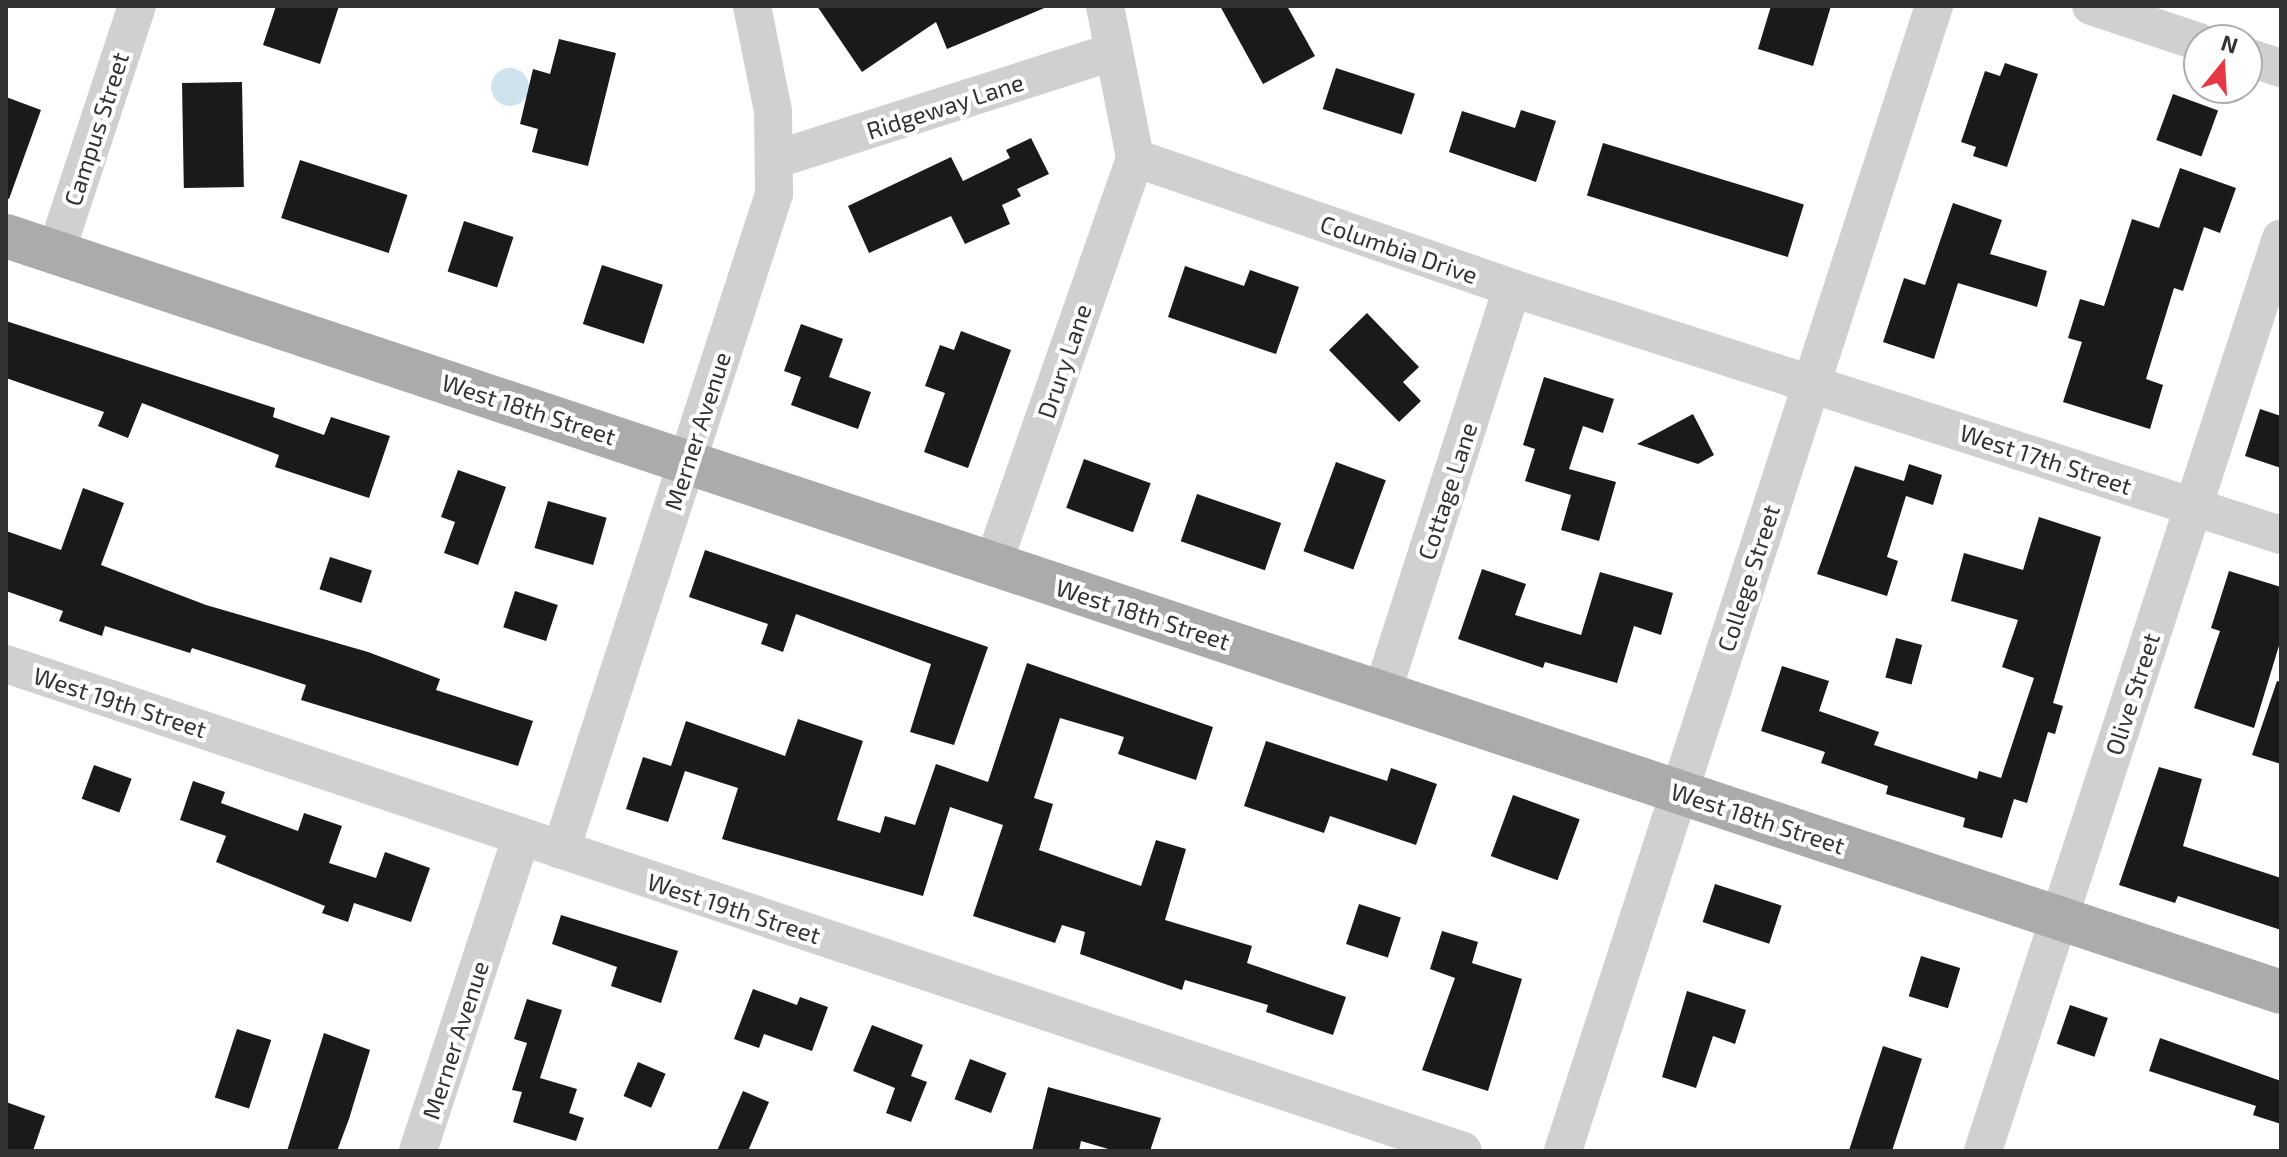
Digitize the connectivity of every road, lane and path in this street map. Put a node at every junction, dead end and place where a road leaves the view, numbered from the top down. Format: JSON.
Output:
{"nodes":[{"id":1,"x":137,"y":6,"type":"edge"},
{"id":2,"x":752,"y":6,"type":"edge"},
{"id":3,"x":1105,"y":6,"type":"edge"},
{"id":4,"x":1934,"y":6,"type":"edge"},
{"id":5,"x":2091,"y":6,"type":"edge"},
{"id":6,"x":2183,"y":37,"type":"edge"},
{"id":7,"x":1112,"y":52,"type":"junction"},
{"id":8,"x":1135,"y":158,"type":"junction"},
{"id":9,"x":777,"y":159,"type":"junction"},
{"id":10,"x":6,"y":236,"type":"edge"},
{"id":11,"x":2281,"y":238,"type":"edge"},
{"id":12,"x":56,"y":252,"type":"junction"},
{"id":13,"x":1512,"y":288,"type":"junction"},
{"id":14,"x":1812,"y":383,"type":"junction"},
{"id":15,"x":687,"y":462,"type":"junction"},
{"id":16,"x":2193,"y":507,"type":"junction"},
{"id":17,"x":2281,"y":535,"type":"edge"},
{"id":18,"x":993,"y":564,"type":"junction"},
{"id":19,"x":6,"y":664,"type":"edge"},
{"id":20,"x":1382,"y":693,"type":"junction"},
{"id":21,"x":1679,"y":792,"type":"junction"},
{"id":22,"x":521,"y":837,"type":"junction"},
{"id":23,"x":561,"y":850,"type":"junction"},
{"id":24,"x":2059,"y":918,"type":"junction"},
{"id":25,"x":2281,"y":992,"type":"edge"},
{"id":26,"x":418,"y":1151,"type":"edge"},
{"id":27,"x":1463,"y":1151,"type":"edge"},
{"id":28,"x":1563,"y":1151,"type":"edge"},
{"id":29,"x":1983,"y":1151,"type":"edge"}],
"edges":[{"from":1,"to":12,"type":"street","name":"Campus Street"},
{"from":2,"to":9,"type":"street","name":"Merner Avenue"},
{"from":3,"to":7,"type":"street"},
{"from":4,"to":14,"type":"street","name":"College Street"},
{"from":5,"to":6,"type":"street"},
{"from":7,"to":8,"type":"street"},
{"from":7,"to":9,"type":"street","name":"Ridgeway Lane"},
{"from":8,"to":13,"type":"street","name":"Columbia Drive"},
{"from":8,"to":18,"type":"street","name":"Drury Lane"},
{"from":9,"to":15,"type":"street","name":"Merner Avenue"},
{"from":10,"to":12,"type":"main road","name":"West 18th Street"},
{"from":11,"to":16,"type":"street","name":"Olive Street"},
{"from":12,"to":15,"type":"main road","name":"West 18th Street"},
{"from":13,"to":14,"type":"street","name":"Columbia Drive"},
{"from":13,"to":20,"type":"street","name":"Cottage Lane"},
{"from":14,"to":16,"type":"street","name":"West 17th Street"},
{"from":14,"to":21,"type":"street","name":"College Street"},
{"from":15,"to":18,"type":"main road","name":"West 18th Street"},
{"from":15,"to":23,"type":"street","name":"Merner Avenue"},
{"from":16,"to":17,"type":"street","name":"West 17th Street"},
{"from":16,"to":24,"type":"street","name":"Olive Street"},
{"from":18,"to":20,"type":"main road","name":"West 18th Street"},
{"from":19,"to":22,"type":"street","name":"West 19th Street"},
{"from":20,"to":21,"type":"main road","name":"West 18th Street"},
{"from":21,"to":24,"type":"main road","name":"West 18th Street"},
{"from":21,"to":28,"type":"street","name":"College Street"},
{"from":22,"to":23,"type":"street","name":"West 19th Street"},
{"from":22,"to":26,"type":"street","name":"Merner Avenue"},
{"from":23,"to":27,"type":"street","name":"West 19th Street"},
{"from":24,"to":25,"type":"main road","name":"West 18th Street"},
{"from":24,"to":29,"type":"street","name":"Olive Street"}]}
